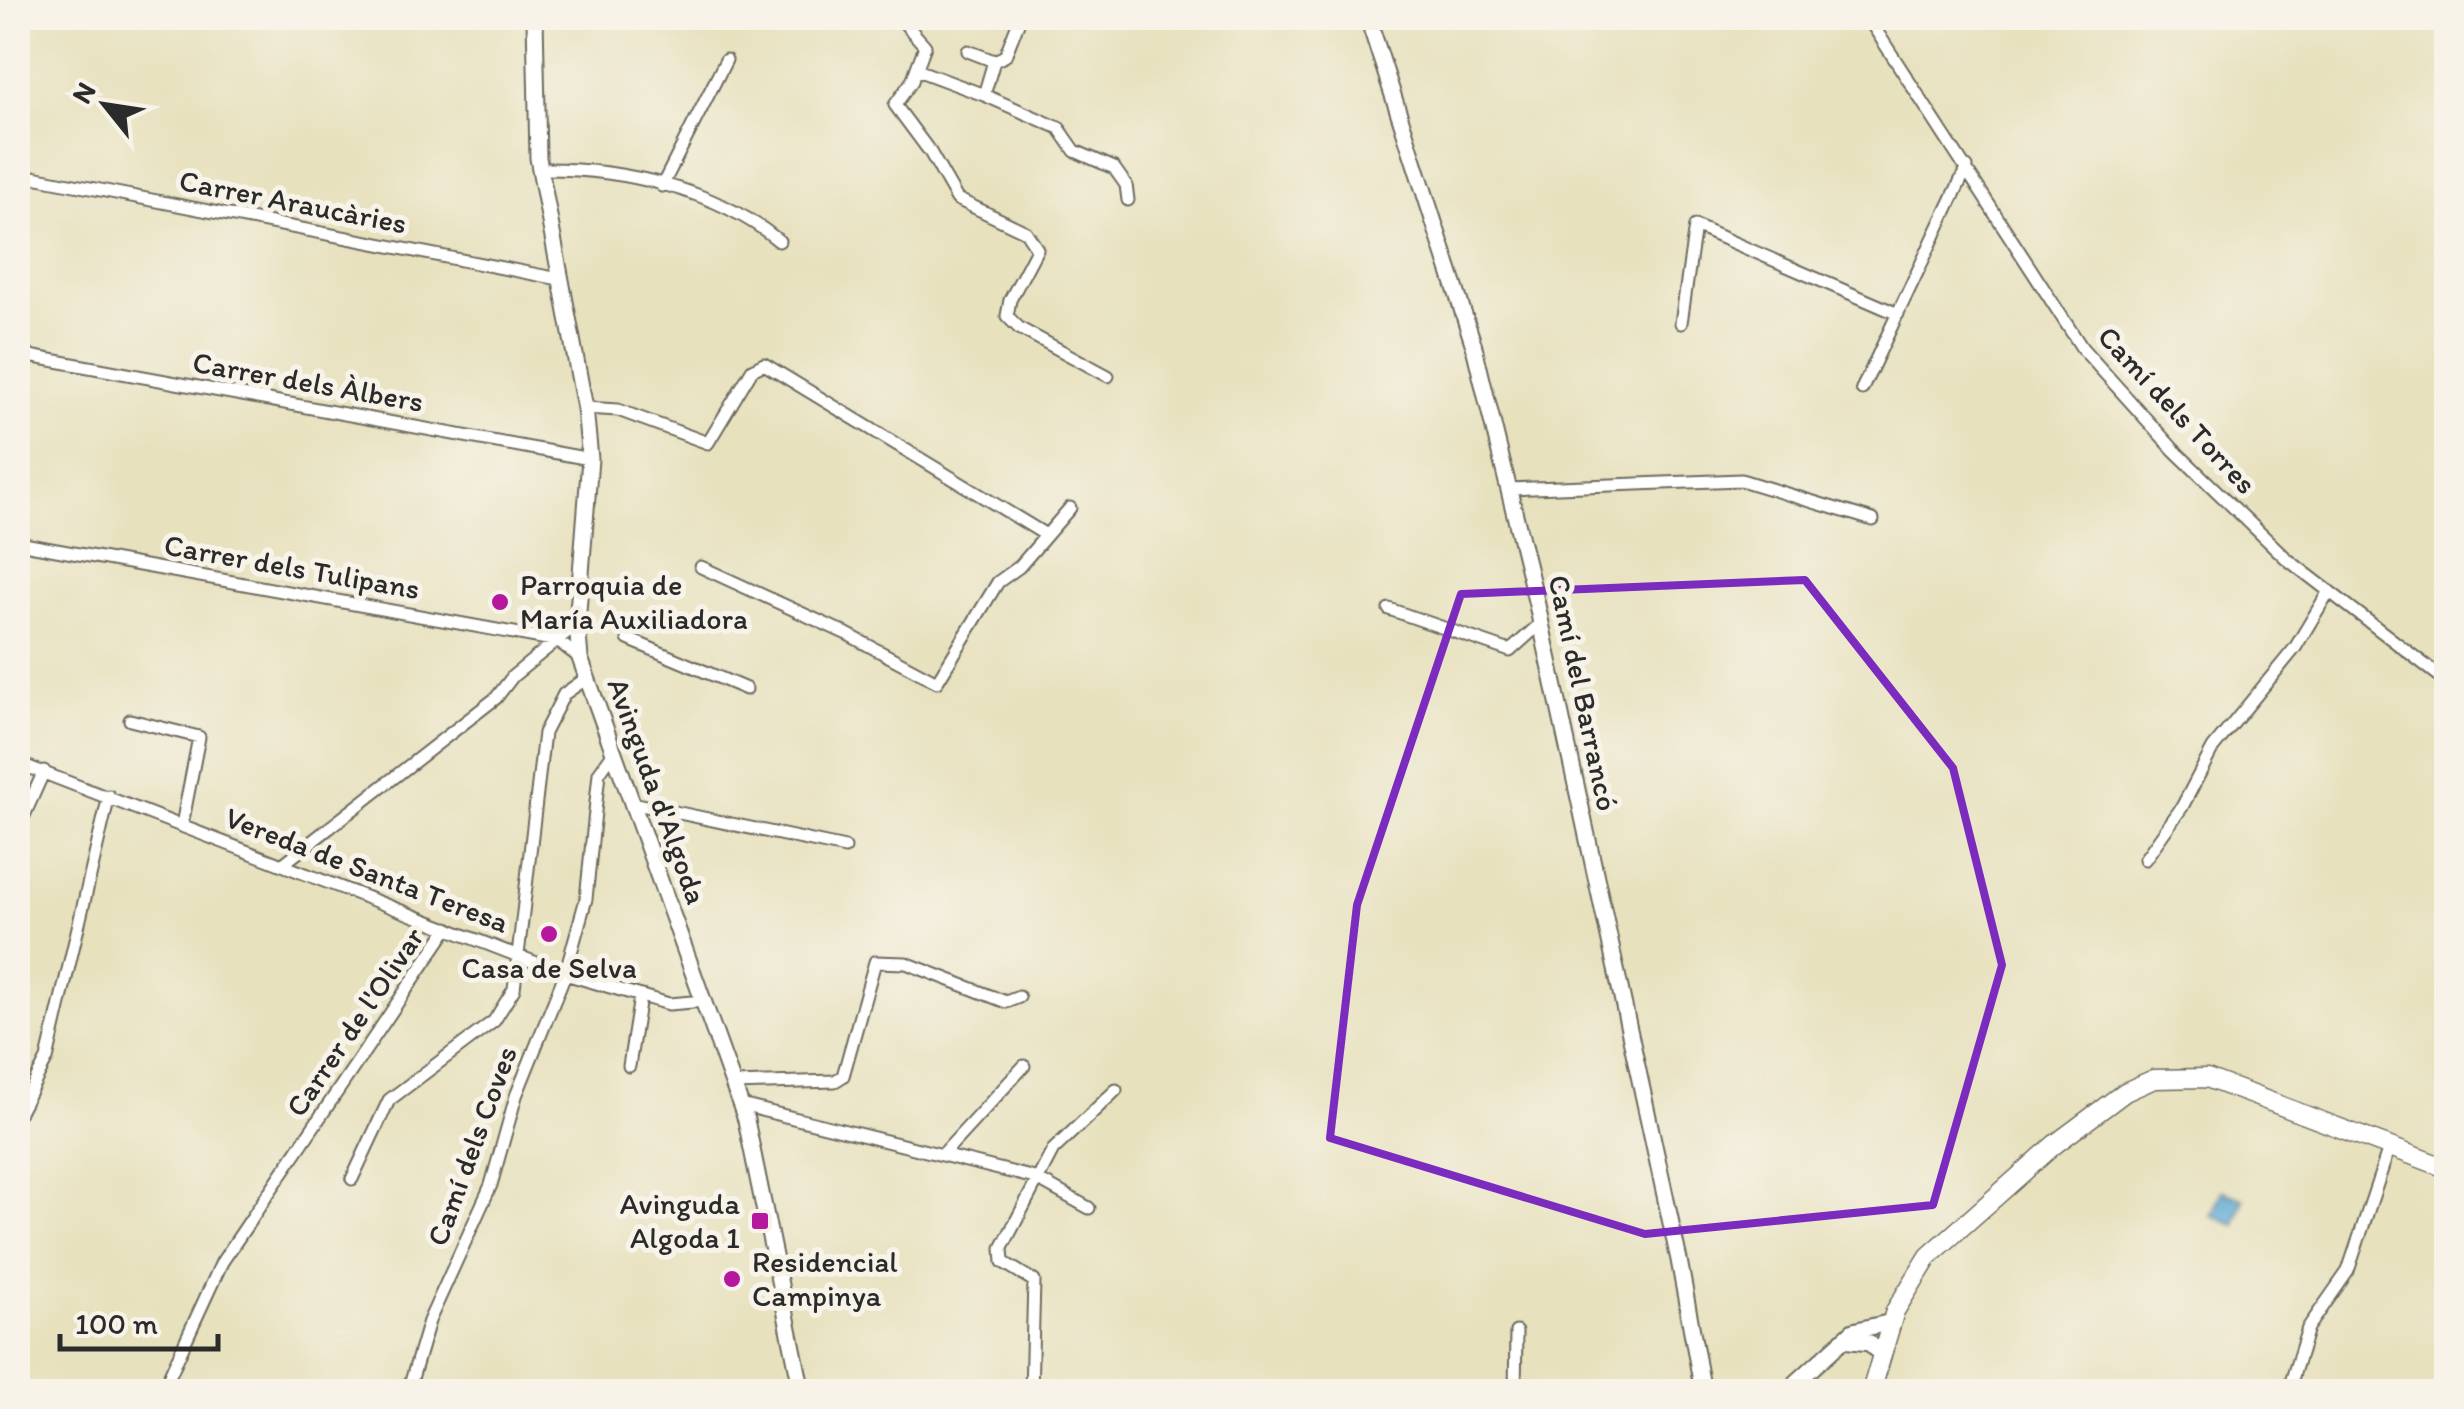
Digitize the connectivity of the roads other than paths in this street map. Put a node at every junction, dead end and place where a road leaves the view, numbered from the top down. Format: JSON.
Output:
{"nodes":[{"id":1,"x":535,"y":18,"type":"edge"},
{"id":2,"x":900,"y":18,"type":"edge"},
{"id":3,"x":1020,"y":18,"type":"edge"},
{"id":4,"x":1368,"y":18,"type":"edge"},
{"id":5,"x":1868,"y":18,"type":"edge"},
{"id":6,"x":968,"y":51,"type":"dead end"},
{"id":7,"x":726,"y":60,"type":"dead end"},
{"id":8,"x":994,"y":61,"type":"junction"},
{"id":9,"x":916,"y":70,"type":"junction"},
{"id":10,"x":984,"y":95,"type":"junction"},
{"id":11,"x":1967,"y":167,"type":"junction"},
{"id":12,"x":540,"y":169,"type":"junction"},
{"id":13,"x":18,"y":174,"type":"edge"},
{"id":14,"x":662,"y":186,"type":"junction"},
{"id":15,"x":1128,"y":200,"type":"dead end"},
{"id":16,"x":779,"y":241,"type":"dead end"},
{"id":17,"x":559,"y":279,"type":"junction"},
{"id":18,"x":1898,"y":314,"type":"junction"},
{"id":19,"x":1681,"y":324,"type":"dead end"},
{"id":20,"x":18,"y":354,"type":"edge"},
{"id":21,"x":1108,"y":376,"type":"dead end"},
{"id":22,"x":1862,"y":390,"type":"dead end"},
{"id":23,"x":585,"y":408,"type":"junction"},
{"id":24,"x":590,"y":460,"type":"junction"},
{"id":25,"x":1508,"y":488,"type":"junction"},
{"id":26,"x":1070,"y":508,"type":"dead end"},
{"id":27,"x":1873,"y":520,"type":"dead end"},
{"id":28,"x":1046,"y":535,"type":"junction"},
{"id":29,"x":18,"y":542,"type":"edge"},
{"id":30,"x":701,"y":566,"type":"dead end"},
{"id":31,"x":2329,"y":592,"type":"junction"},
{"id":32,"x":1389,"y":609,"type":"dead end"},
{"id":33,"x":577,"y":624,"type":"junction"},
{"id":34,"x":1540,"y":624,"type":"junction"},
{"id":35,"x":628,"y":639,"type":"dead end"},
{"id":36,"x":558,"y":641,"type":"junction"},
{"id":37,"x":580,"y":658,"type":"junction"},
{"id":38,"x":587,"y":678,"type":"junction"},
{"id":39,"x":2446,"y":681,"type":"edge"},
{"id":40,"x":746,"y":689,"type":"dead end"},
{"id":41,"x":130,"y":720,"type":"dead end"},
{"id":42,"x":614,"y":752,"type":"junction"},
{"id":43,"x":18,"y":763,"type":"edge"},
{"id":44,"x":44,"y":771,"type":"junction"},
{"id":45,"x":109,"y":796,"type":"junction"},
{"id":46,"x":632,"y":803,"type":"junction"},
{"id":47,"x":182,"y":824,"type":"junction"},
{"id":48,"x":18,"y":829,"type":"edge"},
{"id":49,"x":845,"y":848,"type":"dead end"},
{"id":50,"x":2145,"y":859,"type":"dead end"},
{"id":51,"x":283,"y":864,"type":"junction"},
{"id":52,"x":448,"y":928,"type":"junction"},
{"id":53,"x":519,"y":956,"type":"junction"},
{"id":54,"x":565,"y":974,"type":"junction"},
{"id":55,"x":640,"y":997,"type":"junction"},
{"id":56,"x":1018,"y":997,"type":"dead end"},
{"id":57,"x":704,"y":1001,"type":"junction"},
{"id":58,"x":629,"y":1066,"type":"dead end"},
{"id":59,"x":1024,"y":1066,"type":"dead end"},
{"id":60,"x":733,"y":1084,"type":"junction"},
{"id":61,"x":1116,"y":1090,"type":"dead end"},
{"id":62,"x":741,"y":1105,"type":"junction"},
{"id":63,"x":18,"y":1114,"type":"edge"},
{"id":64,"x":2390,"y":1148,"type":"junction"},
{"id":65,"x":944,"y":1153,"type":"junction"},
{"id":66,"x":2446,"y":1168,"type":"edge"},
{"id":67,"x":1035,"y":1178,"type":"junction"},
{"id":68,"x":352,"y":1179,"type":"dead end"},
{"id":69,"x":1088,"y":1208,"type":"dead end"},
{"id":70,"x":1975,"y":1215,"type":"junction"},
{"id":71,"x":1938,"y":1259,"type":"junction"},
{"id":72,"x":1516,"y":1332,"type":"dead end"},
{"id":73,"x":1881,"y":1336,"type":"junction"},
{"id":74,"x":1878,"y":1388,"type":"edge"},
{"id":75,"x":162,"y":1392,"type":"edge"},
{"id":76,"x":408,"y":1392,"type":"edge"},
{"id":77,"x":802,"y":1392,"type":"edge"},
{"id":78,"x":1031,"y":1392,"type":"edge"},
{"id":79,"x":1516,"y":1392,"type":"edge"},
{"id":80,"x":1704,"y":1392,"type":"edge"},
{"id":81,"x":1786,"y":1392,"type":"edge"},
{"id":82,"x":2288,"y":1392,"type":"edge"}],
"edges":[{"from":1,"to":12,"type":"street","name":"Avinguda d'Algoda"},
{"from":2,"to":9,"type":"street"},
{"from":3,"to":8,"type":"street"},
{"from":4,"to":25,"type":"street","name":"Camí del Barrancó"},
{"from":5,"to":11,"type":"street","name":"Camí dels Torres"},
{"from":6,"to":8,"type":"street"},
{"from":7,"to":14,"type":"street"},
{"from":8,"to":10,"type":"street"},
{"from":9,"to":10,"type":"street"},
{"from":9,"to":21,"type":"street"},
{"from":10,"to":15,"type":"street"},
{"from":11,"to":18,"type":"street"},
{"from":11,"to":31,"type":"street","name":"Camí dels Torres"},
{"from":12,"to":14,"type":"street"},
{"from":12,"to":17,"type":"street","name":"Avinguda d'Algoda"},
{"from":13,"to":17,"type":"street","name":"Carrer Araucàries"},
{"from":14,"to":16,"type":"street"},
{"from":17,"to":23,"type":"street","name":"Avinguda d'Algoda"},
{"from":18,"to":19,"type":"street"},
{"from":18,"to":22,"type":"street"},
{"from":20,"to":24,"type":"street","name":"Carrer dels Àlbers"},
{"from":23,"to":24,"type":"street","name":"Avinguda d'Algoda"},
{"from":23,"to":28,"type":"street"},
{"from":24,"to":33,"type":"street","name":"Avinguda d'Algoda"},
{"from":25,"to":27,"type":"street"},
{"from":25,"to":34,"type":"street","name":"Camí del Barrancó"},
{"from":26,"to":28,"type":"street"},
{"from":28,"to":30,"type":"street"},
{"from":29,"to":36,"type":"street","name":"Carrer dels Tulipans"},
{"from":31,"to":39,"type":"street","name":"Camí dels Torres"},
{"from":31,"to":50,"type":"street"},
{"from":32,"to":34,"type":"street"},
{"from":33,"to":36,"type":"street"},
{"from":33,"to":37,"type":"street","name":"Avinguda d'Algoda"},
{"from":34,"to":80,"type":"street","name":"Camí del Barrancó"},
{"from":35,"to":40,"type":"street"},
{"from":36,"to":37,"type":"street","name":"Carrer dels Tulipans"},
{"from":36,"to":51,"type":"street"},
{"from":37,"to":38,"type":"street","name":"Avinguda d'Algoda"},
{"from":38,"to":42,"type":"street","name":"Avinguda d'Algoda"},
{"from":38,"to":53,"type":"street"},
{"from":41,"to":47,"type":"street"},
{"from":42,"to":46,"type":"street","name":"Avinguda d'Algoda"},
{"from":42,"to":54,"type":"street","name":"Camí dels Coves"},
{"from":43,"to":44,"type":"street","name":"Vereda de Santa Teresa"},
{"from":44,"to":45,"type":"street","name":"Vereda de Santa Teresa"},
{"from":44,"to":48,"type":"street"},
{"from":45,"to":47,"type":"street","name":"Vereda de Santa Teresa"},
{"from":45,"to":63,"type":"street"},
{"from":46,"to":49,"type":"street"},
{"from":46,"to":57,"type":"street","name":"Avinguda d'Algoda"},
{"from":47,"to":51,"type":"street","name":"Vereda de Santa Teresa"},
{"from":51,"to":52,"type":"street","name":"Vereda de Santa Teresa"},
{"from":52,"to":53,"type":"street","name":"Vereda de Santa Teresa"},
{"from":52,"to":75,"type":"street","name":"Carrer de l'Olivar"},
{"from":53,"to":54,"type":"street","name":"Vereda de Santa Teresa"},
{"from":53,"to":68,"type":"street"},
{"from":54,"to":55,"type":"street","name":"Vereda de Santa Teresa"},
{"from":54,"to":76,"type":"street","name":"Camí dels Coves"},
{"from":55,"to":57,"type":"street","name":"Vereda de Santa Teresa"},
{"from":55,"to":58,"type":"street"},
{"from":56,"to":60,"type":"street"},
{"from":57,"to":60,"type":"street","name":"Avinguda d'Algoda"},
{"from":59,"to":65,"type":"street"},
{"from":60,"to":62,"type":"street","name":"Avinguda d'Algoda"},
{"from":61,"to":67,"type":"street"},
{"from":62,"to":65,"type":"street"},
{"from":62,"to":77,"type":"street","name":"Avinguda d'Algoda"},
{"from":64,"to":66,"type":"main road"},
{"from":64,"to":70,"type":"main road"},
{"from":64,"to":82,"type":"street"},
{"from":65,"to":67,"type":"street"},
{"from":67,"to":69,"type":"street"},
{"from":67,"to":78,"type":"street"},
{"from":70,"to":71,"type":"main road"},
{"from":70,"to":73,"type":"main road"},
{"from":71,"to":73,"type":"main road"},
{"from":71,"to":74,"type":"main road"},
{"from":72,"to":79,"type":"street"},
{"from":73,"to":74,"type":"main road"},
{"from":73,"to":81,"type":"street"}]}
